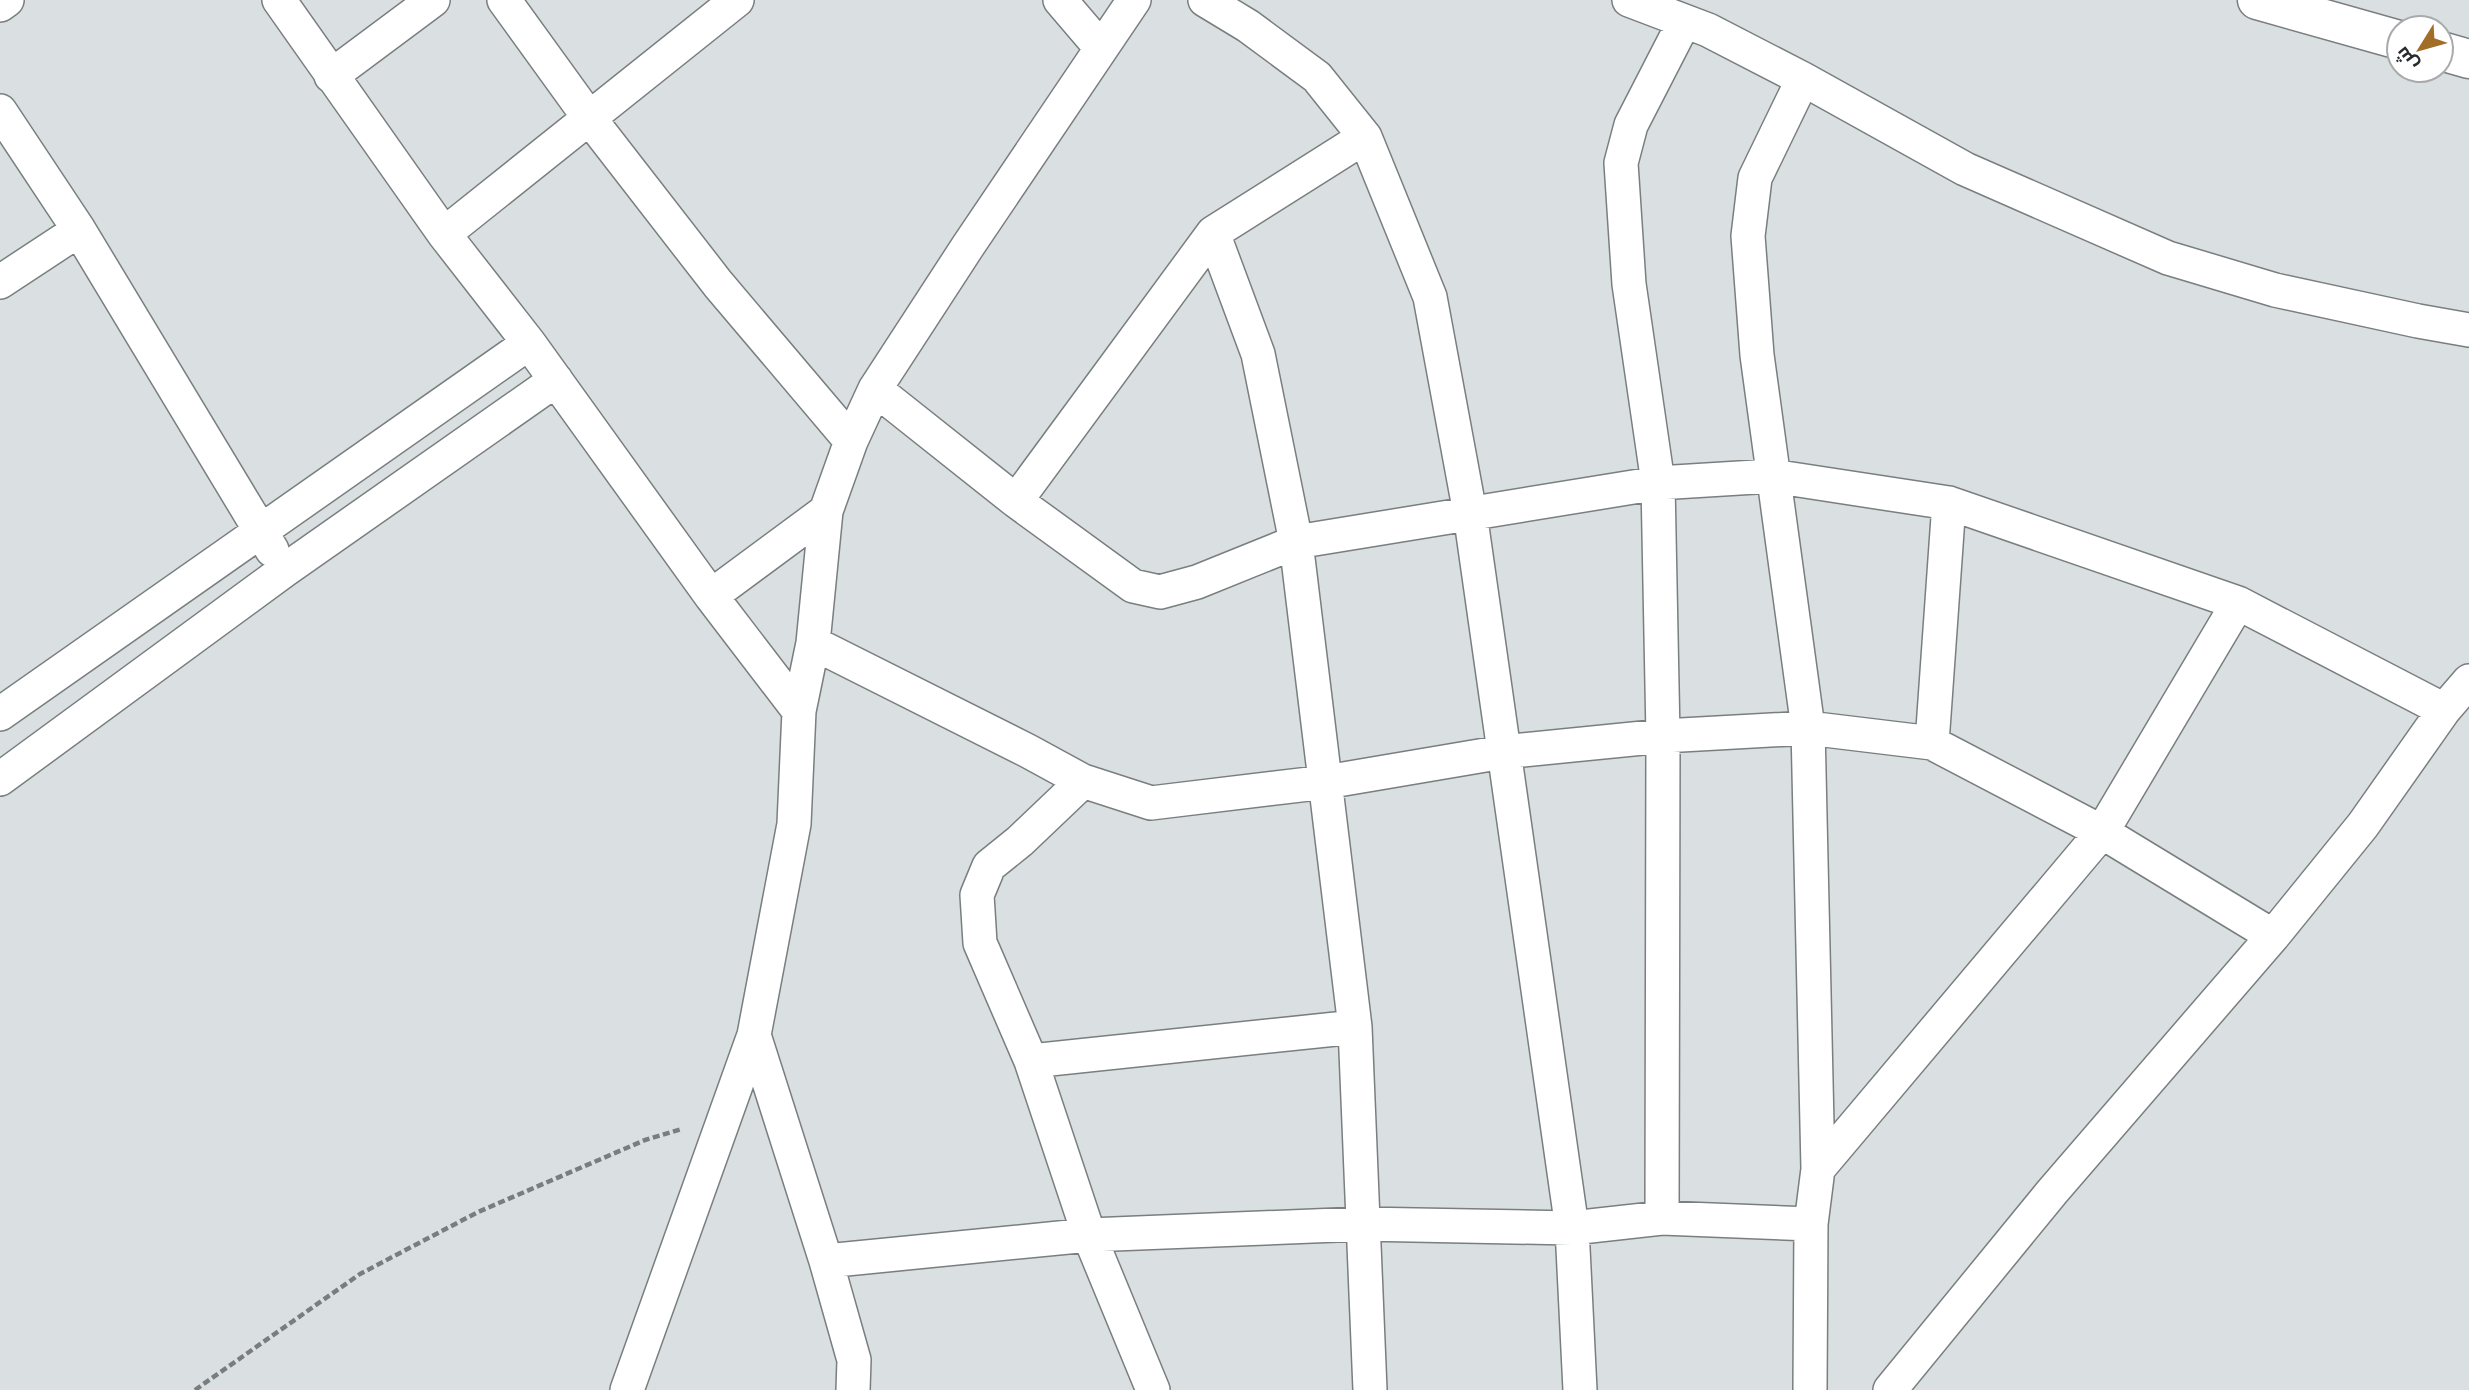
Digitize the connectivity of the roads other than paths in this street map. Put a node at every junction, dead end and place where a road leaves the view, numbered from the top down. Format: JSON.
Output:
{"nodes":[{"id":1,"x":7,"y":0,"type":"edge"},
{"id":2,"x":278,"y":0,"type":"edge"},
{"id":3,"x":433,"y":0,"type":"edge"},
{"id":4,"x":503,"y":0,"type":"edge"},
{"id":5,"x":737,"y":0,"type":"edge"},
{"id":6,"x":1060,"y":0,"type":"edge"},
{"id":7,"x":1135,"y":0,"type":"edge"},
{"id":8,"x":1205,"y":0,"type":"edge"},
{"id":9,"x":1629,"y":0,"type":"edge"},
{"id":10,"x":2257,"y":0,"type":"edge"},
{"id":11,"x":0,"y":5,"type":"edge"},
{"id":12,"x":1698,"y":18,"type":"edge"},
{"id":13,"x":2385,"y":36,"type":"edge"},
{"id":14,"x":1101,"y":48,"type":"junction"},
{"id":15,"x":331,"y":76,"type":"junction"},
{"id":16,"x":1803,"y":79,"type":"junction"},
{"id":17,"x":0,"y":111,"type":"edge"},
{"id":18,"x":590,"y":119,"type":"junction"},
{"id":19,"x":1365,"y":137,"type":"junction"},
{"id":20,"x":79,"y":230,"type":"junction"},
{"id":21,"x":1213,"y":233,"type":"junction"},
{"id":22,"x":444,"y":234,"type":"junction"},
{"id":23,"x":0,"y":282,"type":"edge"},
{"id":24,"x":2469,"y":330,"type":"edge"},
{"id":25,"x":528,"y":342,"type":"junction"},
{"id":26,"x":556,"y":380,"type":"junction"},
{"id":27,"x":875,"y":389,"type":"junction"},
{"id":28,"x":851,"y":441,"type":"junction"},
{"id":29,"x":1772,"y":476,"type":"junction"},
{"id":30,"x":1658,"y":483,"type":"junction"},
{"id":31,"x":1016,"y":501,"type":"junction"},
{"id":32,"x":1949,"y":502,"type":"junction"},
{"id":33,"x":826,"y":512,"type":"junction"},
{"id":34,"x":1470,"y":513,"type":"junction"},
{"id":35,"x":260,"y":532,"type":"junction"},
{"id":36,"x":1296,"y":542,"type":"junction"},
{"id":37,"x":285,"y":570,"type":"junction"},
{"id":38,"x":711,"y":596,"type":"junction"},
{"id":39,"x":2238,"y":603,"type":"junction"},
{"id":40,"x":813,"y":643,"type":"junction"},
{"id":41,"x":2469,"y":681,"type":"edge"},
{"id":42,"x":2444,"y":710,"type":"junction"},
{"id":43,"x":799,"y":711,"type":"junction"},
{"id":44,"x":0,"y":714,"type":"edge"},
{"id":45,"x":1808,"y":728,"type":"junction"},
{"id":46,"x":1663,"y":736,"type":"junction"},
{"id":47,"x":1932,"y":743,"type":"junction"},
{"id":48,"x":1503,"y":752,"type":"junction"},
{"id":49,"x":0,"y":779,"type":"edge"},
{"id":50,"x":1083,"y":781,"type":"junction"},
{"id":51,"x":1326,"y":782,"type":"junction"},
{"id":52,"x":2102,"y":832,"type":"junction"},
{"id":53,"x":2273,"y":936,"type":"junction"},
{"id":54,"x":1355,"y":1027,"type":"junction"},
{"id":55,"x":754,"y":1035,"type":"junction"},
{"id":56,"x":1031,"y":1061,"type":"junction"},
{"id":57,"x":1818,"y":1168,"type":"junction"},
{"id":58,"x":1662,"y":1218,"type":"junction"},
{"id":59,"x":1362,"y":1224,"type":"junction"},
{"id":60,"x":1811,"y":1224,"type":"junction"},
{"id":61,"x":1572,"y":1228,"type":"junction"},
{"id":62,"x":1089,"y":1235,"type":"junction"},
{"id":63,"x":826,"y":1261,"type":"junction"},
{"id":64,"x":627,"y":1390,"type":"edge"},
{"id":65,"x":853,"y":1390,"type":"edge"},
{"id":66,"x":1153,"y":1390,"type":"edge"},
{"id":67,"x":1370,"y":1390,"type":"edge"},
{"id":68,"x":1580,"y":1390,"type":"edge"},
{"id":69,"x":1811,"y":1390,"type":"edge"},
{"id":70,"x":1890,"y":1390,"type":"edge"}],
"edges":[{"from":1,"to":11,"type":"street"},
{"from":2,"to":15,"type":"street"},
{"from":3,"to":15,"type":"street"},
{"from":4,"to":18,"type":"street"},
{"from":5,"to":18,"type":"street"},
{"from":6,"to":14,"type":"street"},
{"from":7,"to":14,"type":"street"},
{"from":8,"to":19,"type":"street"},
{"from":9,"to":12,"type":"street"},
{"from":10,"to":13,"type":"street"},
{"from":12,"to":16,"type":"street"},
{"from":12,"to":30,"type":"street"},
{"from":14,"to":27,"type":"street"},
{"from":15,"to":22,"type":"street"},
{"from":16,"to":24,"type":"street"},
{"from":16,"to":29,"type":"street"},
{"from":17,"to":20,"type":"street"},
{"from":18,"to":22,"type":"street"},
{"from":18,"to":28,"type":"street"},
{"from":19,"to":21,"type":"street"},
{"from":19,"to":34,"type":"street"},
{"from":20,"to":23,"type":"street"},
{"from":20,"to":35,"type":"street"},
{"from":21,"to":31,"type":"street"},
{"from":21,"to":36,"type":"street"},
{"from":22,"to":25,"type":"street"},
{"from":25,"to":26,"type":"street"},
{"from":25,"to":35,"type":"street"},
{"from":26,"to":37,"type":"street"},
{"from":26,"to":38,"type":"street"},
{"from":27,"to":28,"type":"street"},
{"from":27,"to":31,"type":"street"},
{"from":28,"to":33,"type":"street"},
{"from":29,"to":30,"type":"street"},
{"from":29,"to":32,"type":"street"},
{"from":29,"to":45,"type":"street"},
{"from":30,"to":34,"type":"street"},
{"from":30,"to":46,"type":"street"},
{"from":31,"to":36,"type":"street"},
{"from":32,"to":39,"type":"street"},
{"from":32,"to":47,"type":"street"},
{"from":33,"to":38,"type":"street"},
{"from":33,"to":40,"type":"street"},
{"from":34,"to":36,"type":"street"},
{"from":34,"to":48,"type":"street"},
{"from":35,"to":37,"type":"street"},
{"from":35,"to":44,"type":"street"},
{"from":36,"to":51,"type":"street"},
{"from":37,"to":49,"type":"street"},
{"from":38,"to":43,"type":"street"},
{"from":39,"to":42,"type":"street"},
{"from":39,"to":52,"type":"street"},
{"from":40,"to":43,"type":"street"},
{"from":40,"to":50,"type":"street"},
{"from":41,"to":42,"type":"street"},
{"from":42,"to":53,"type":"street"},
{"from":43,"to":55,"type":"street"},
{"from":45,"to":46,"type":"street"},
{"from":45,"to":47,"type":"street"},
{"from":45,"to":57,"type":"street"},
{"from":46,"to":48,"type":"street"},
{"from":46,"to":58,"type":"street"},
{"from":47,"to":52,"type":"street"},
{"from":48,"to":51,"type":"street"},
{"from":48,"to":61,"type":"street"},
{"from":50,"to":51,"type":"street"},
{"from":50,"to":56,"type":"street"},
{"from":51,"to":54,"type":"street"},
{"from":52,"to":53,"type":"street"},
{"from":52,"to":57,"type":"street"},
{"from":53,"to":70,"type":"street"},
{"from":54,"to":56,"type":"street"},
{"from":54,"to":59,"type":"street"},
{"from":55,"to":63,"type":"street"},
{"from":55,"to":64,"type":"street"},
{"from":56,"to":62,"type":"street"},
{"from":57,"to":60,"type":"street"},
{"from":58,"to":60,"type":"street"},
{"from":58,"to":61,"type":"street"},
{"from":59,"to":61,"type":"street"},
{"from":59,"to":62,"type":"street"},
{"from":59,"to":67,"type":"street"},
{"from":60,"to":69,"type":"street"},
{"from":61,"to":68,"type":"street"},
{"from":62,"to":63,"type":"street"},
{"from":62,"to":66,"type":"street"},
{"from":63,"to":65,"type":"street"}]}
